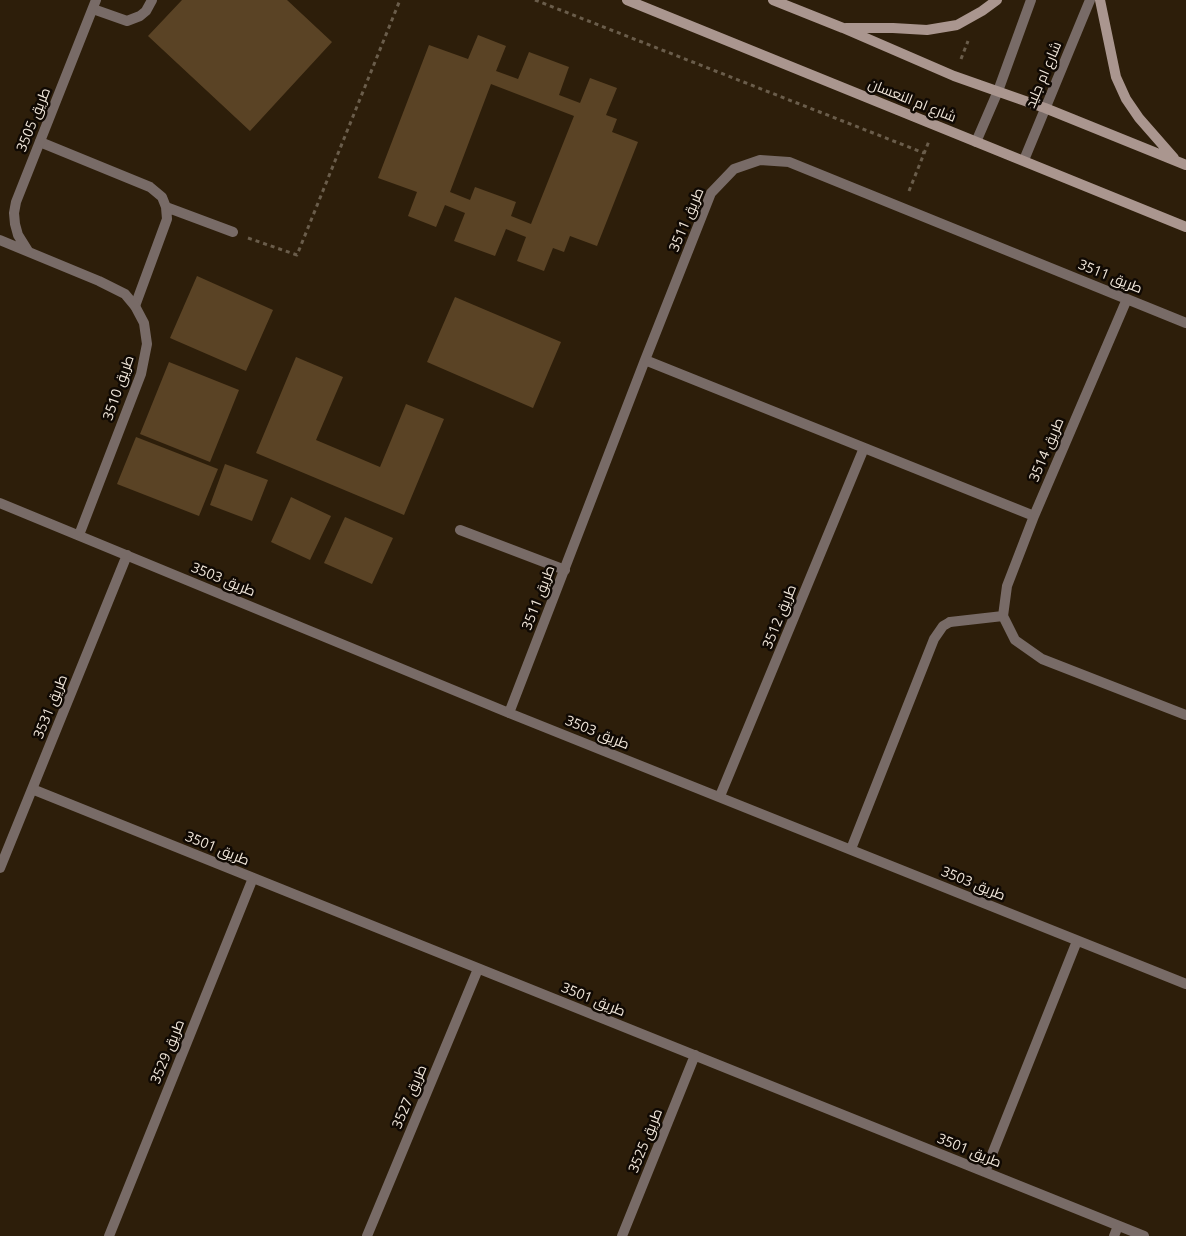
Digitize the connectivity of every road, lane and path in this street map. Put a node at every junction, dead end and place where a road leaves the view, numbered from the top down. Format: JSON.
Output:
{"nodes":[{"id":1,"x":152,"y":0,"type":"edge"},
{"id":2,"x":400,"y":0,"type":"edge"},
{"id":3,"x":534,"y":0,"type":"edge"},
{"id":4,"x":627,"y":0,"type":"edge"},
{"id":5,"x":773,"y":0,"type":"edge"},
{"id":6,"x":997,"y":0,"type":"edge"},
{"id":7,"x":1031,"y":0,"type":"edge"},
{"id":8,"x":1090,"y":0,"type":"edge"},
{"id":9,"x":1100,"y":0,"type":"edge"},
{"id":10,"x":94,"y":4,"type":"edge"},
{"id":11,"x":982,"y":11,"type":"junction"},
{"id":12,"x":843,"y":28,"type":"junction"},
{"id":13,"x":954,"y":76,"type":"junction"},
{"id":14,"x":998,"y":91,"type":"junction"},
{"id":15,"x":1045,"y":108,"type":"junction"},
{"id":16,"x":935,"y":126,"type":"junction"},
{"id":17,"x":40,"y":142,"type":"junction"},
{"id":18,"x":976,"y":142,"type":"junction"},
{"id":19,"x":924,"y":153,"type":"junction"},
{"id":20,"x":1024,"y":160,"type":"junction"},
{"id":21,"x":1181,"y":163,"type":"edge"},
{"id":22,"x":166,"y":207,"type":"junction"},
{"id":23,"x":902,"y":208,"type":"junction"},
{"id":24,"x":1186,"y":226,"type":"edge"},
{"id":25,"x":233,"y":232,"type":"joint"},
{"id":26,"x":0,"y":240,"type":"edge"},
{"id":27,"x":28,"y":251,"type":"junction"},
{"id":28,"x":1127,"y":299,"type":"junction"},
{"id":29,"x":135,"y":306,"type":"junction"},
{"id":30,"x":1186,"y":323,"type":"edge"},
{"id":31,"x":645,"y":360,"type":"junction"},
{"id":32,"x":864,"y":448,"type":"junction"},
{"id":33,"x":0,"y":503,"type":"edge"},
{"id":34,"x":1034,"y":516,"type":"junction"},
{"id":35,"x":460,"y":530,"type":"dead end"},
{"id":36,"x":79,"y":535,"type":"junction"},
{"id":37,"x":127,"y":555,"type":"junction"},
{"id":38,"x":565,"y":570,"type":"junction"},
{"id":39,"x":1004,"y":616,"type":"junction"},
{"id":40,"x":509,"y":713,"type":"junction"},
{"id":41,"x":1186,"y":715,"type":"edge"},
{"id":42,"x":32,"y":789,"type":"junction"},
{"id":43,"x":720,"y":796,"type":"junction"},
{"id":44,"x":851,"y":849,"type":"junction"},
{"id":45,"x":0,"y":868,"type":"edge"},
{"id":46,"x":253,"y":878,"type":"junction"},
{"id":47,"x":1076,"y":942,"type":"junction"},
{"id":48,"x":478,"y":968,"type":"junction"},
{"id":49,"x":1186,"y":984,"type":"edge"},
{"id":50,"x":695,"y":1055,"type":"junction"},
{"id":51,"x":985,"y":1172,"type":"junction"},
{"id":52,"x":1118,"y":1226,"type":"junction"},
{"id":53,"x":109,"y":1236,"type":"edge"},
{"id":54,"x":367,"y":1236,"type":"edge"},
{"id":55,"x":622,"y":1236,"type":"edge"},
{"id":56,"x":1114,"y":1236,"type":"edge"},
{"id":57,"x":1144,"y":1236,"type":"edge"}],
"edges":[{"from":1,"to":10,"type":"street"},
{"from":2,"to":25,"type":"path"},
{"from":3,"to":19,"type":"path"},
{"from":4,"to":16,"type":"main road","name":"شارع ام النعسان"},
{"from":5,"to":12,"type":"main road"},
{"from":6,"to":11,"type":"main road"},
{"from":7,"to":14,"type":"street"},
{"from":8,"to":15,"type":"street","name":"شارع ام جليد"},
{"from":9,"to":21,"type":"main road"},
{"from":10,"to":17,"type":"street","name":"طريق 3505"},
{"from":11,"to":12,"type":"main road"},
{"from":11,"to":13,"type":"path"},
{"from":12,"to":13,"type":"main road"},
{"from":13,"to":14,"type":"main road"},
{"from":14,"to":15,"type":"main road"},
{"from":14,"to":18,"type":"street"},
{"from":15,"to":20,"type":"street","name":"شارع ام جليد"},
{"from":15,"to":21,"type":"main road"},
{"from":16,"to":18,"type":"main road","name":"شارع ام النعسان"},
{"from":16,"to":19,"type":"path"},
{"from":17,"to":22,"type":"street"},
{"from":17,"to":27,"type":"street","name":"طريق 3505"},
{"from":18,"to":20,"type":"main road","name":"شارع ام النعسان"},
{"from":19,"to":23,"type":"path"},
{"from":20,"to":24,"type":"main road","name":"شارع ام النعسان"},
{"from":22,"to":25,"type":"street"},
{"from":22,"to":29,"type":"street"},
{"from":23,"to":28,"type":"street","name":"طريق 3511"},
{"from":23,"to":31,"type":"street","name":"طريق 3511"},
{"from":26,"to":27,"type":"street","name":"طريق 3510"},
{"from":27,"to":29,"type":"street","name":"طريق 3510"},
{"from":28,"to":30,"type":"street","name":"طريق 3511"},
{"from":28,"to":34,"type":"street","name":"طريق 3514"},
{"from":29,"to":36,"type":"street","name":"طريق 3510"},
{"from":31,"to":32,"type":"street"},
{"from":31,"to":38,"type":"street","name":"طريق 3511"},
{"from":32,"to":34,"type":"street"},
{"from":32,"to":43,"type":"street","name":"طريق 3512"},
{"from":33,"to":36,"type":"street","name":"طريق 3503"},
{"from":34,"to":39,"type":"street","name":"طريق 3514"},
{"from":35,"to":38,"type":"street"},
{"from":36,"to":37,"type":"street","name":"طريق 3503"},
{"from":37,"to":40,"type":"street","name":"طريق 3503"},
{"from":37,"to":42,"type":"street","name":"طريق 3531"},
{"from":38,"to":40,"type":"street","name":"طريق 3511"},
{"from":39,"to":41,"type":"street"},
{"from":39,"to":44,"type":"street"},
{"from":40,"to":43,"type":"street","name":"طريق 3503"},
{"from":42,"to":45,"type":"street","name":"طريق 3531"},
{"from":42,"to":46,"type":"street","name":"طريق 3501"},
{"from":43,"to":44,"type":"street","name":"طريق 3503"},
{"from":44,"to":47,"type":"street","name":"طريق 3503"},
{"from":46,"to":48,"type":"street","name":"طريق 3501"},
{"from":46,"to":53,"type":"street","name":"طريق 3529"},
{"from":47,"to":49,"type":"street","name":"طريق 3503"},
{"from":47,"to":51,"type":"street"},
{"from":48,"to":50,"type":"street","name":"طريق 3501"},
{"from":48,"to":54,"type":"street","name":"طريق 3527"},
{"from":50,"to":51,"type":"street","name":"طريق 3501"},
{"from":50,"to":55,"type":"street","name":"طريق 3525"},
{"from":51,"to":52,"type":"street","name":"طريق 3501"},
{"from":52,"to":56,"type":"street"},
{"from":52,"to":57,"type":"street","name":"طريق 3501"}]}
